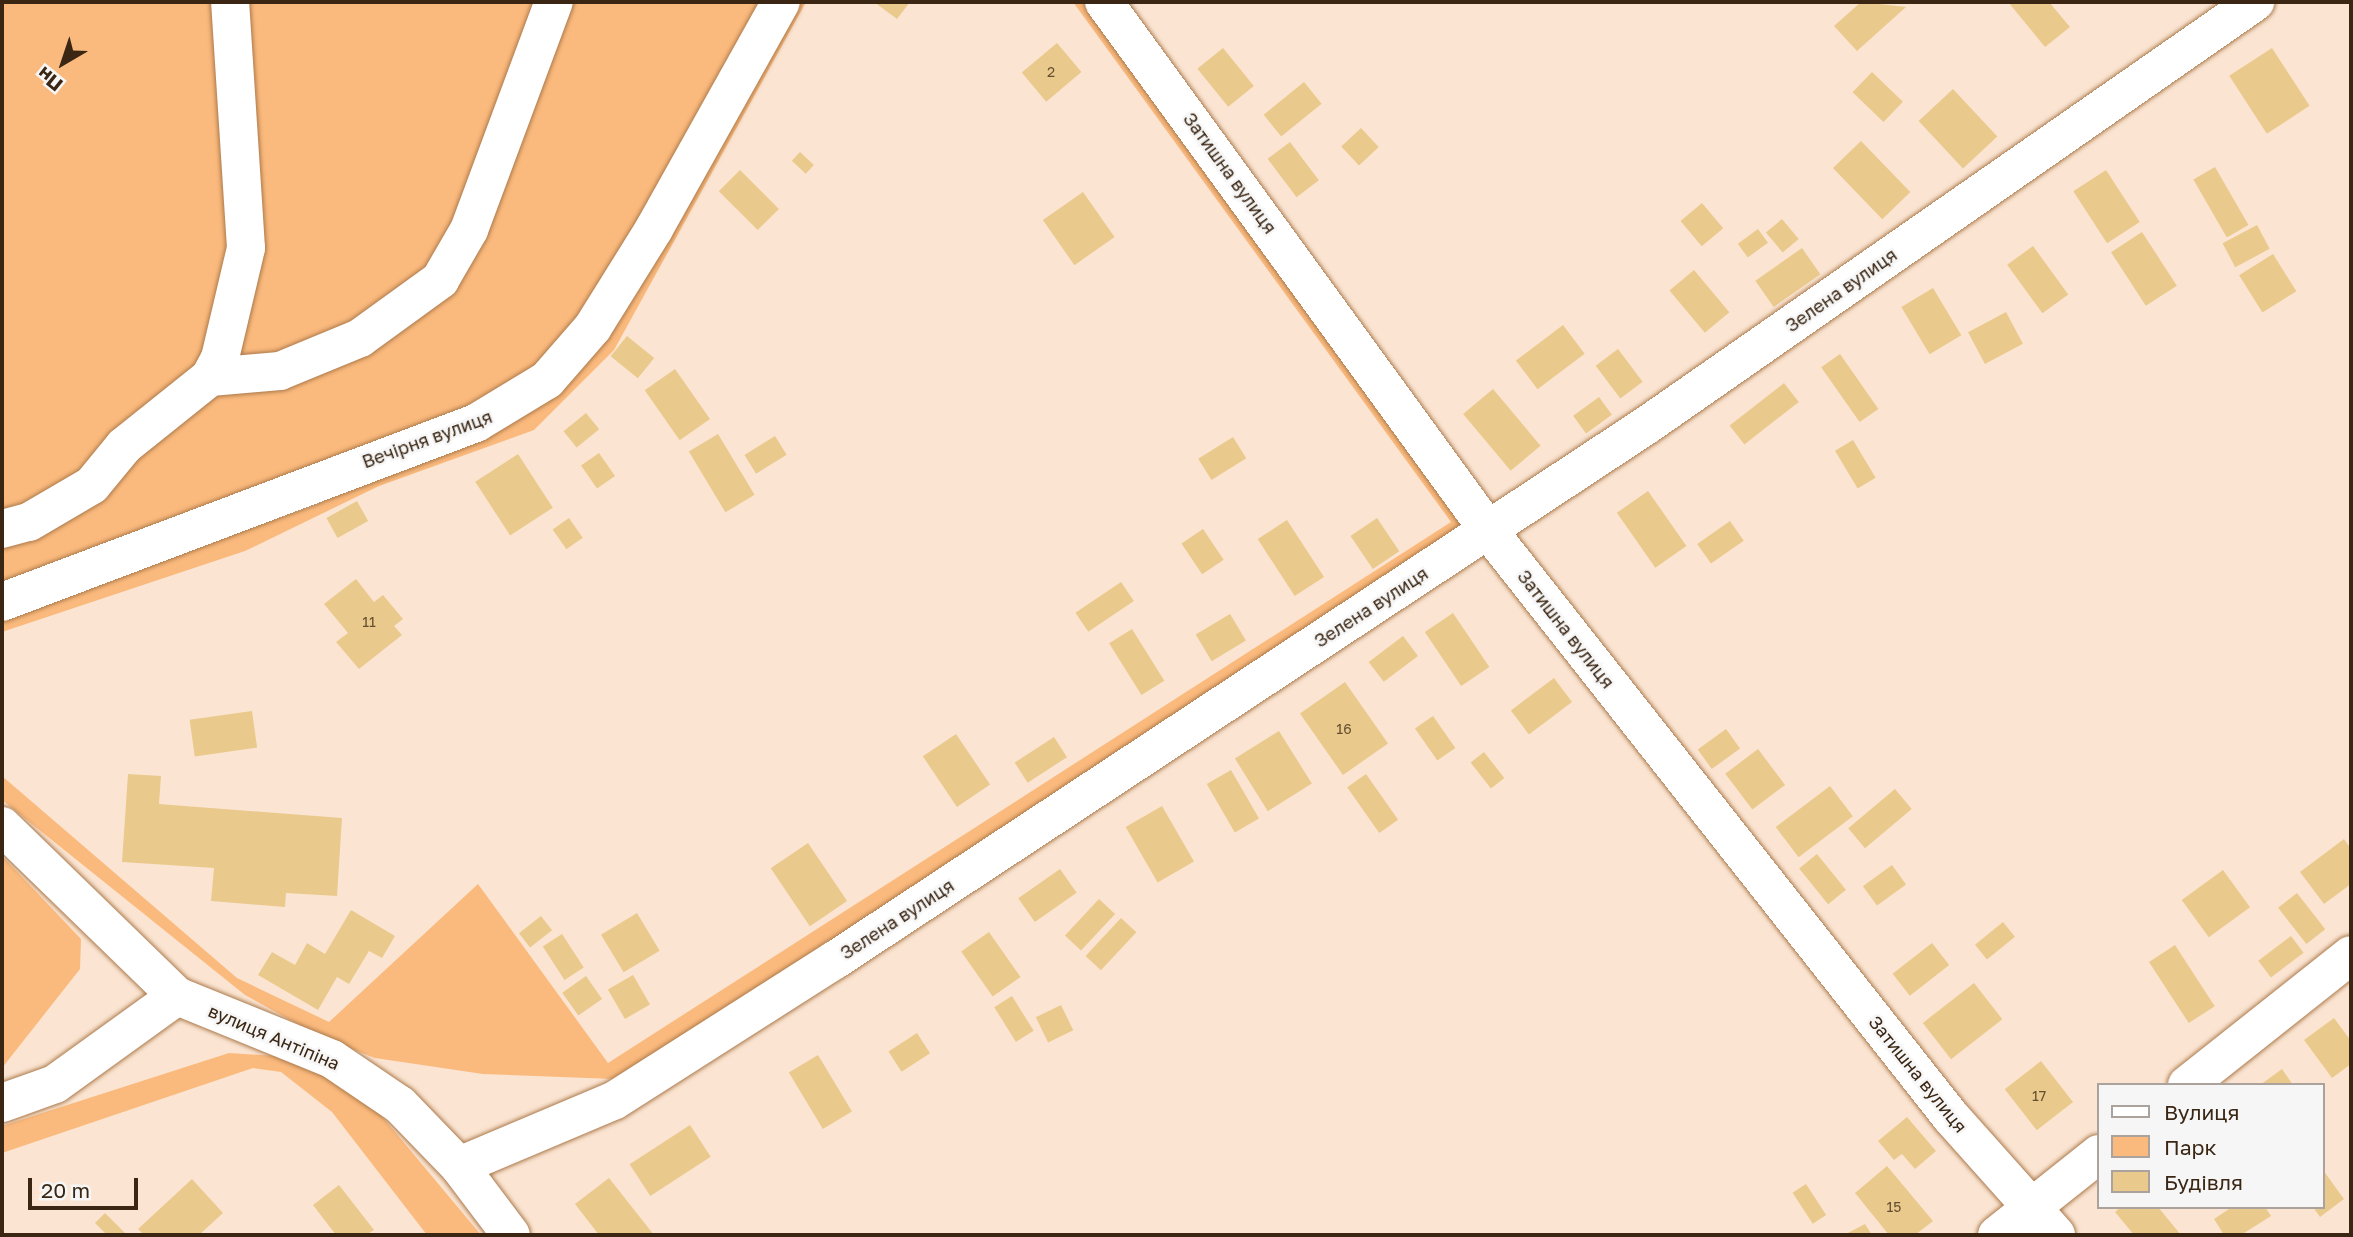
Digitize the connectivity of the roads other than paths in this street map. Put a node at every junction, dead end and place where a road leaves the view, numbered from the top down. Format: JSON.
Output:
{"nodes":[{"id":1,"x":230,"y":2,"type":"edge"},
{"id":2,"x":554,"y":2,"type":"edge"},
{"id":3,"x":781,"y":2,"type":"edge"},
{"id":4,"x":1104,"y":2,"type":"edge"},
{"id":5,"x":2255,"y":2,"type":"edge"},
{"id":6,"x":210,"y":377,"type":"junction"},
{"id":7,"x":2,"y":529,"type":"edge"},
{"id":8,"x":1488,"y":530,"type":"junction"},
{"id":9,"x":2,"y":602,"type":"edge"},
{"id":10,"x":2,"y":826,"type":"edge"},
{"id":11,"x":2351,"y":955,"type":"edge"},
{"id":12,"x":177,"y":996,"type":"junction"},
{"id":13,"x":2190,"y":1083,"type":"edge"},
{"id":14,"x":2,"y":1103,"type":"edge"},
{"id":15,"x":2098,"y":1155,"type":"edge"},
{"id":16,"x":459,"y":1166,"type":"junction"},
{"id":17,"x":2044,"y":1221,"type":"edge"},
{"id":18,"x":511,"y":1235,"type":"edge"},
{"id":19,"x":1997,"y":1235,"type":"edge"}],
"edges":[{"from":1,"to":6,"type":"street"},
{"from":2,"to":6,"type":"street"},
{"from":3,"to":9,"type":"street","name":"Вечірня вулиця"},
{"from":4,"to":8,"type":"street","name":"Затишна вулиця"},
{"from":5,"to":8,"type":"street","name":"Зелена вулиця"},
{"from":6,"to":7,"type":"street"},
{"from":8,"to":16,"type":"street","name":"Зелена вулиця"},
{"from":8,"to":17,"type":"street","name":"Затишна вулиця"},
{"from":10,"to":12,"type":"street"},
{"from":11,"to":13,"type":"street"},
{"from":12,"to":14,"type":"street"},
{"from":12,"to":16,"type":"street","name":"вулиця Антіпіна"},
{"from":15,"to":17,"type":"street"},
{"from":16,"to":18,"type":"street","name":"вулиця Антіпіна"},
{"from":17,"to":19,"type":"street"}]}
